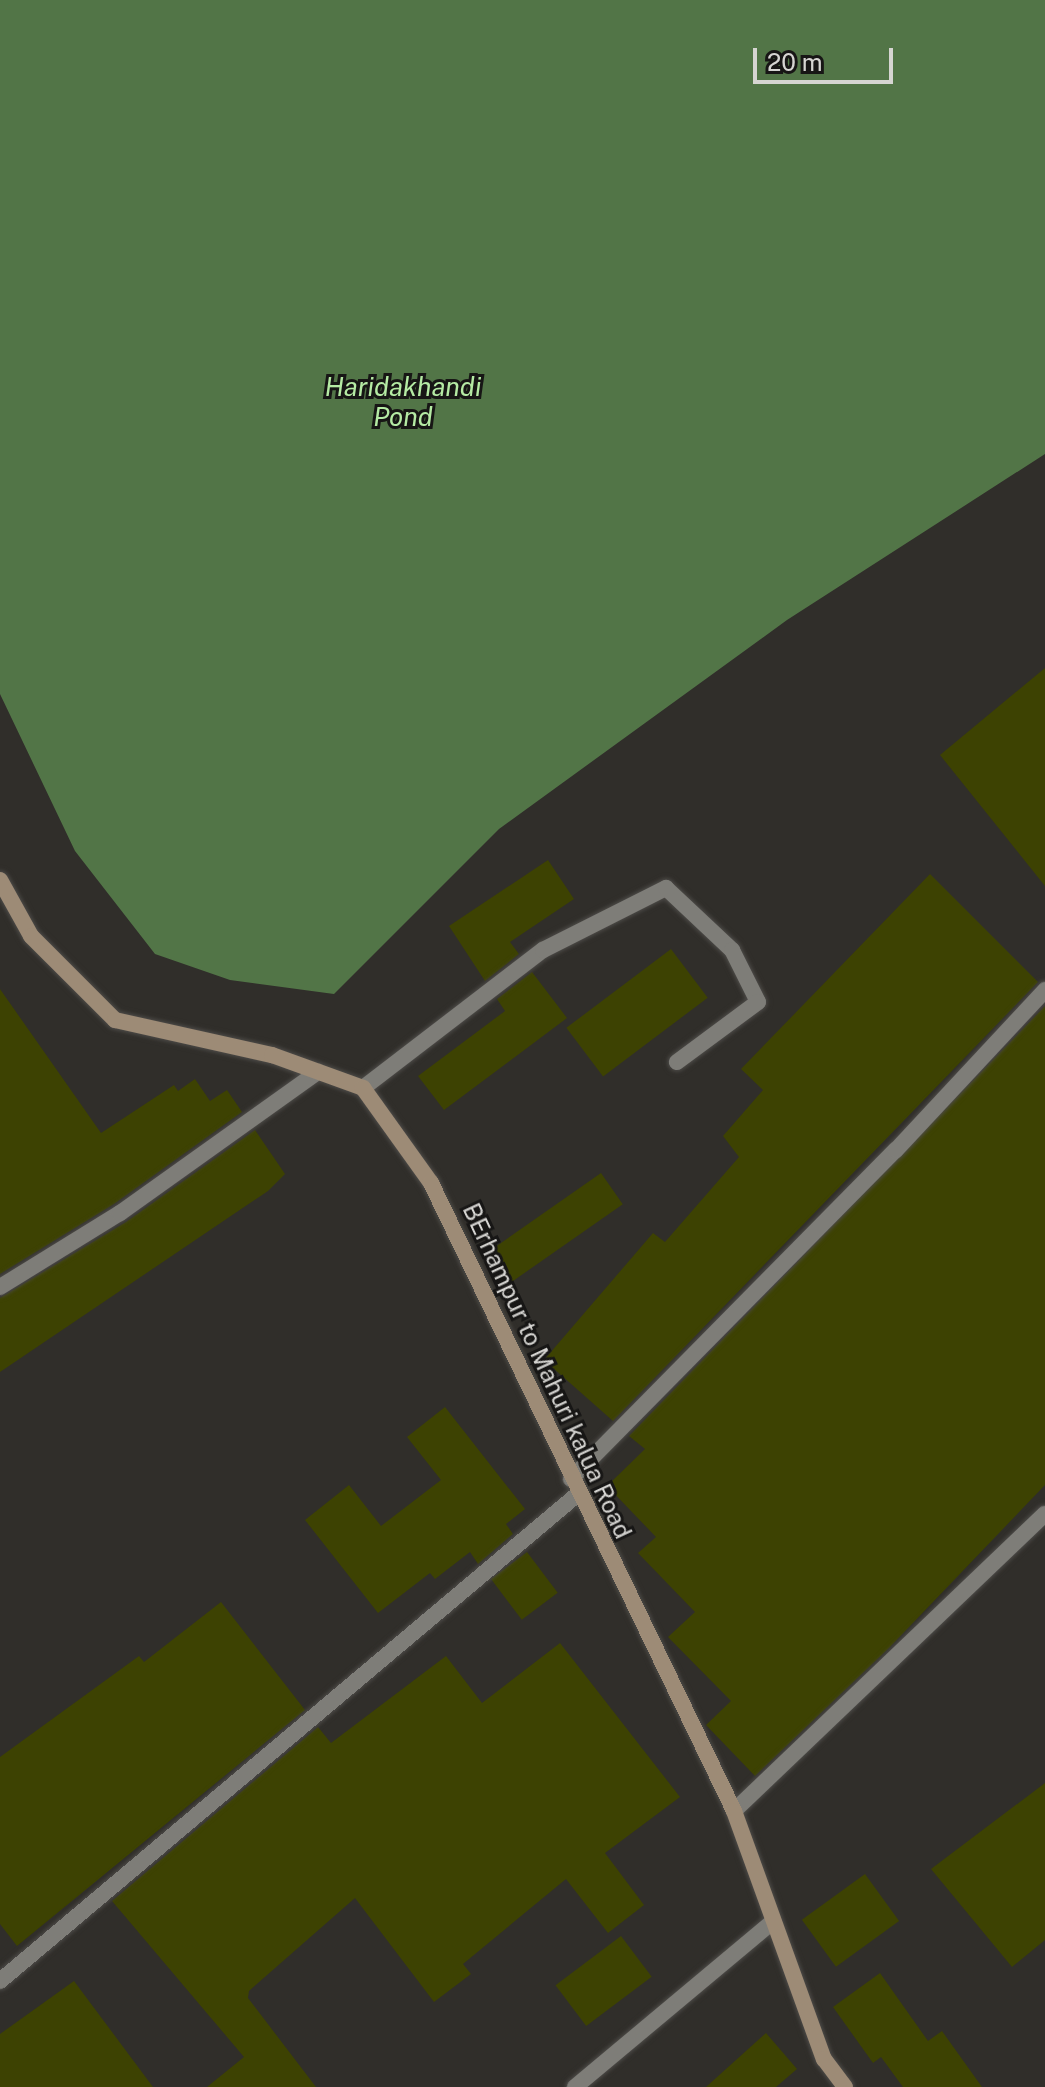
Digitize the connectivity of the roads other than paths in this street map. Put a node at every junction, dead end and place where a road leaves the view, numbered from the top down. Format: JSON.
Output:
{"nodes":[{"id":1,"x":3,"y":891,"type":"edge"},
{"id":2,"x":1045,"y":990,"type":"edge"},
{"id":3,"x":677,"y":1062,"type":"dead end"},
{"id":4,"x":318,"y":1072,"type":"junction"},
{"id":5,"x":363,"y":1088,"type":"junction"},
{"id":6,"x":0,"y":1287,"type":"edge"},
{"id":7,"x":575,"y":1486,"type":"junction"},
{"id":8,"x":1045,"y":1514,"type":"edge"},
{"id":9,"x":734,"y":1811,"type":"junction"},
{"id":10,"x":771,"y":1923,"type":"junction"},
{"id":11,"x":0,"y":1981,"type":"edge"},
{"id":12,"x":575,"y":2087,"type":"edge"},
{"id":13,"x":845,"y":2087,"type":"edge"}],
"edges":[{"from":1,"to":4,"type":"street"},
{"from":2,"to":7,"type":"street"},
{"from":3,"to":5,"type":"street"},
{"from":4,"to":5,"type":"street"},
{"from":4,"to":6,"type":"street"},
{"from":5,"to":7,"type":"street","name":"BErhampur to Mahuri kalua Road"},
{"from":7,"to":9,"type":"street","name":"BErhampur to Mahuri kalua Road"},
{"from":7,"to":11,"type":"street"},
{"from":8,"to":9,"type":"street"},
{"from":9,"to":10,"type":"street","name":"BErhampur to Mahuri kalua Road"},
{"from":10,"to":12,"type":"street"},
{"from":10,"to":13,"type":"street","name":"BErhampur to Mahuri kalua Road"}]}
